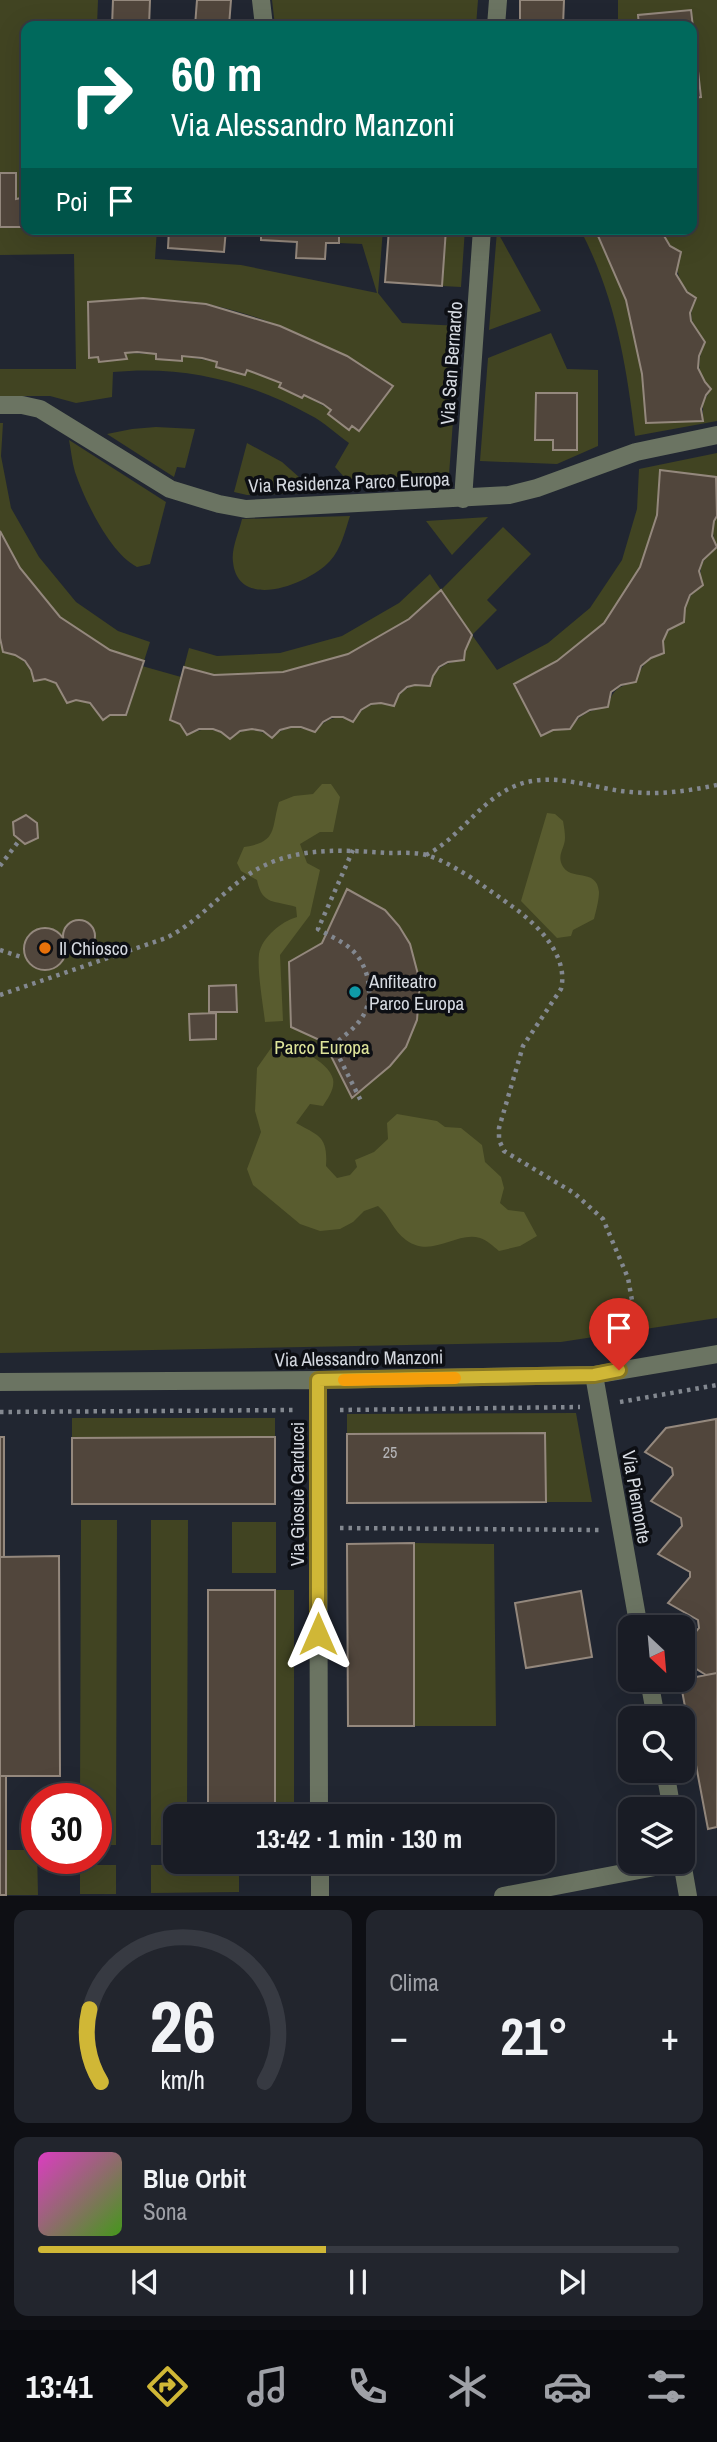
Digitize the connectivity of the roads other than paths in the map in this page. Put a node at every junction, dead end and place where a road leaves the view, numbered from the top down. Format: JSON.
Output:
{"nodes":[{"id":1,"x":261,"y":0,"type":"edge"},
{"id":2,"x":498,"y":0,"type":"edge"},
{"id":3,"x":263,"y":21,"type":"edge"},
{"id":4,"x":496,"y":21,"type":"edge"},
{"id":5,"x":482,"y":235,"type":"edge"},
{"id":6,"x":0,"y":405,"type":"edge"},
{"id":7,"x":717,"y":435,"type":"edge"},
{"id":8,"x":463,"y":499,"type":"junction"},
{"id":9,"x":717,"y":1354,"type":"edge"},
{"id":10,"x":594,"y":1375,"type":"junction"},
{"id":11,"x":318,"y":1380,"type":"junction"},
{"id":12,"x":0,"y":1382,"type":"edge"},
{"id":13,"x":637,"y":1615,"type":"edge"},
{"id":14,"x":319,"y":1804,"type":"edge"},
{"id":15,"x":320,"y":1874,"type":"edge"},
{"id":16,"x":618,"y":1874,"type":"edge"},
{"id":17,"x":683,"y":1874,"type":"edge"},
{"id":18,"x":320,"y":1896,"type":"edge"},
{"id":19,"x":503,"y":1896,"type":"edge"},
{"id":20,"x":688,"y":1896,"type":"edge"}],
"edges":[{"from":1,"to":3,"type":"street"},
{"from":2,"to":4,"type":"street"},
{"from":5,"to":8,"type":"street","name":"Via San Bernardo"},
{"from":6,"to":8,"type":"street","name":"Via Residenza Parco Europa"},
{"from":7,"to":8,"type":"street","name":"Via Residenza Parco Europa"},
{"from":9,"to":10,"type":"street","name":"Via Alessandro Manzoni"},
{"from":10,"to":11,"type":"street","name":"Via Alessandro Manzoni"},
{"from":10,"to":13,"type":"street","name":"Via Piemonte"},
{"from":11,"to":12,"type":"street","name":"Via Alessandro Manzoni"},
{"from":11,"to":14,"type":"street","name":"Via Giosuè Carducci"},
{"from":15,"to":18,"type":"street"},
{"from":16,"to":19,"type":"street"},
{"from":17,"to":20,"type":"street"}]}
